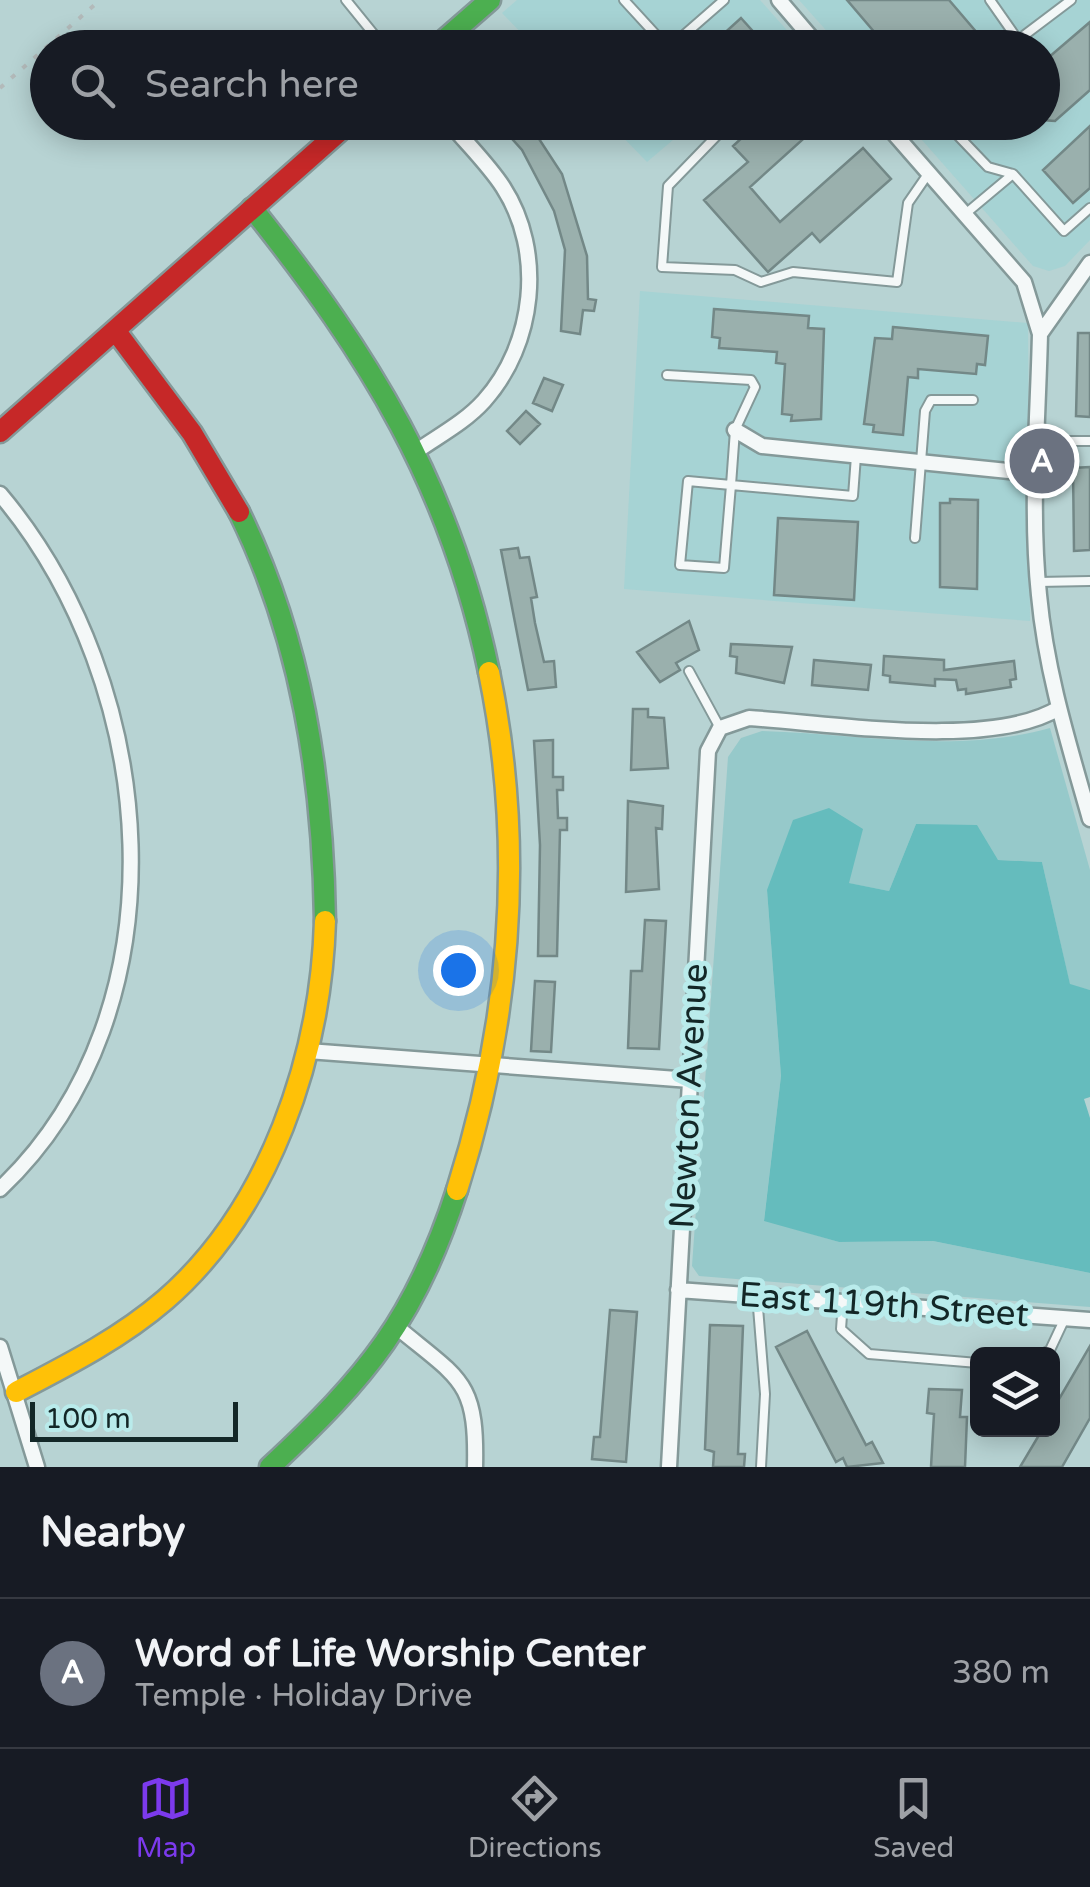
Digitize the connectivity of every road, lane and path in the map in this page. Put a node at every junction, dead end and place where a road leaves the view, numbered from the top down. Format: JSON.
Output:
{"nodes":[{"id":1,"x":346,"y":0,"type":"edge"},
{"id":2,"x":490,"y":0,"type":"edge"},
{"id":3,"x":624,"y":0,"type":"edge"},
{"id":4,"x":724,"y":0,"type":"edge"},
{"id":5,"x":780,"y":0,"type":"edge"},
{"id":6,"x":990,"y":0,"type":"edge"},
{"id":7,"x":1072,"y":0,"type":"edge"},
{"id":8,"x":370,"y":30,"type":"edge"},
{"id":9,"x":456,"y":30,"type":"edge"},
{"id":10,"x":652,"y":30,"type":"edge"},
{"id":11,"x":689,"y":30,"type":"edge"},
{"id":12,"x":804,"y":30,"type":"edge"},
{"id":13,"x":1011,"y":30,"type":"edge"},
{"id":14,"x":1032,"y":30,"type":"edge"},
{"id":15,"x":329,"y":140,"type":"edge"},
{"id":16,"x":464,"y":140,"type":"edge"},
{"id":17,"x":713,"y":140,"type":"edge"},
{"id":18,"x":899,"y":140,"type":"edge"},
{"id":19,"x":962,"y":140,"type":"edge"},
{"id":20,"x":928,"y":174,"type":"junction"},
{"id":21,"x":1013,"y":174,"type":"junction"},
{"id":22,"x":252,"y":208,"type":"junction"},
{"id":23,"x":1090,"y":208,"type":"edge"},
{"id":24,"x":964,"y":215,"type":"junction"},
{"id":25,"x":1090,"y":263,"type":"edge"},
{"id":26,"x":115,"y":330,"type":"junction"},
{"id":27,"x":1040,"y":334,"type":"junction"},
{"id":28,"x":668,"y":375,"type":"dead end"},
{"id":29,"x":973,"y":400,"type":"dead end"},
{"id":30,"x":735,"y":430,"type":"junction"},
{"id":31,"x":0,"y":432,"type":"edge"},
{"id":32,"x":1038,"y":442,"type":"junction"},
{"id":33,"x":1090,"y":442,"type":"edge"},
{"id":34,"x":416,"y":451,"type":"junction"},
{"id":35,"x":856,"y":456,"type":"junction"},
{"id":36,"x":919,"y":464,"type":"junction"},
{"id":37,"x":1037,"y":474,"type":"junction"},
{"id":38,"x":730,"y":485,"type":"junction"},
{"id":39,"x":0,"y":494,"type":"edge"},
{"id":40,"x":915,"y":538,"type":"dead end"},
{"id":41,"x":1038,"y":582,"type":"junction"},
{"id":42,"x":1090,"y":582,"type":"edge"},
{"id":43,"x":689,"y":672,"type":"dead end"},
{"id":44,"x":1058,"y":708,"type":"junction"},
{"id":45,"x":720,"y":728,"type":"junction"},
{"id":46,"x":1083,"y":770,"type":"edge"},
{"id":47,"x":1090,"y":820,"type":"edge"},
{"id":48,"x":308,"y":1051,"type":"junction"},
{"id":49,"x":491,"y":1067,"type":"junction"},
{"id":50,"x":690,"y":1080,"type":"junction"},
{"id":51,"x":0,"y":1189,"type":"edge"},
{"id":52,"x":678,"y":1290,"type":"junction"},
{"id":53,"x":757,"y":1296,"type":"junction"},
{"id":54,"x":844,"y":1302,"type":"junction"},
{"id":55,"x":1065,"y":1318,"type":"junction"},
{"id":56,"x":1090,"y":1320,"type":"edge"},
{"id":57,"x":398,"y":1328,"type":"junction"},
{"id":58,"x":0,"y":1347,"type":"edge"},
{"id":59,"x":1051,"y":1347,"type":"edge"},
{"id":60,"x":970,"y":1362,"type":"edge"},
{"id":61,"x":16,"y":1392,"type":"junction"},
{"id":62,"x":37,"y":1467,"type":"edge"},
{"id":63,"x":270,"y":1467,"type":"edge"},
{"id":64,"x":475,"y":1467,"type":"edge"},
{"id":65,"x":669,"y":1467,"type":"edge"},
{"id":66,"x":761,"y":1467,"type":"edge"}],
"edges":[{"from":1,"to":8,"type":"lane"},
{"from":2,"to":9,"type":"street"},
{"from":3,"to":10,"type":"lane"},
{"from":4,"to":11,"type":"lane"},
{"from":5,"to":12,"type":"street"},
{"from":6,"to":13,"type":"lane"},
{"from":7,"to":14,"type":"lane"},
{"from":15,"to":22,"type":"street"},
{"from":16,"to":34,"type":"street"},
{"from":17,"to":20,"type":"lane"},
{"from":18,"to":20,"type":"street"},
{"from":19,"to":21,"type":"lane"},
{"from":20,"to":24,"type":"street"},
{"from":21,"to":23,"type":"lane"},
{"from":21,"to":24,"type":"lane"},
{"from":22,"to":26,"type":"street"},
{"from":22,"to":34,"type":"street"},
{"from":24,"to":27,"type":"street"},
{"from":25,"to":27,"type":"street"},
{"from":26,"to":31,"type":"street"},
{"from":26,"to":48,"type":"street"},
{"from":27,"to":32,"type":"street"},
{"from":28,"to":30,"type":"lane"},
{"from":29,"to":36,"type":"lane"},
{"from":30,"to":35,"type":"street"},
{"from":30,"to":38,"type":"lane"},
{"from":32,"to":33,"type":"lane"},
{"from":32,"to":37,"type":"street"},
{"from":34,"to":49,"type":"street"},
{"from":35,"to":36,"type":"street"},
{"from":35,"to":38,"type":"lane"},
{"from":36,"to":37,"type":"street"},
{"from":36,"to":40,"type":"lane"},
{"from":37,"to":41,"type":"street"},
{"from":38,"to":38,"type":"lane"},
{"from":39,"to":51,"type":"street"},
{"from":41,"to":42,"type":"lane"},
{"from":41,"to":44,"type":"street"},
{"from":43,"to":45,"type":"lane"},
{"from":44,"to":45,"type":"street"},
{"from":44,"to":46,"type":"street"},
{"from":45,"to":50,"type":"street","name":"Newton Avenue"},
{"from":46,"to":47,"type":"street"},
{"from":48,"to":49,"type":"street"},
{"from":48,"to":61,"type":"street"},
{"from":49,"to":50,"type":"street"},
{"from":49,"to":57,"type":"street"},
{"from":50,"to":52,"type":"street","name":"Newton Avenue"},
{"from":52,"to":53,"type":"street","name":"East 119th Street"},
{"from":52,"to":65,"type":"street","name":"Newton Avenue"},
{"from":53,"to":54,"type":"street","name":"East 119th Street"},
{"from":53,"to":66,"type":"lane"},
{"from":54,"to":55,"type":"street","name":"East 119th Street"},
{"from":54,"to":60,"type":"lane"},
{"from":55,"to":56,"type":"street","name":"East 119th Street"},
{"from":55,"to":59,"type":"lane"},
{"from":57,"to":63,"type":"street"},
{"from":57,"to":64,"type":"street"},
{"from":58,"to":61,"type":"street"},
{"from":61,"to":62,"type":"street"}]}
